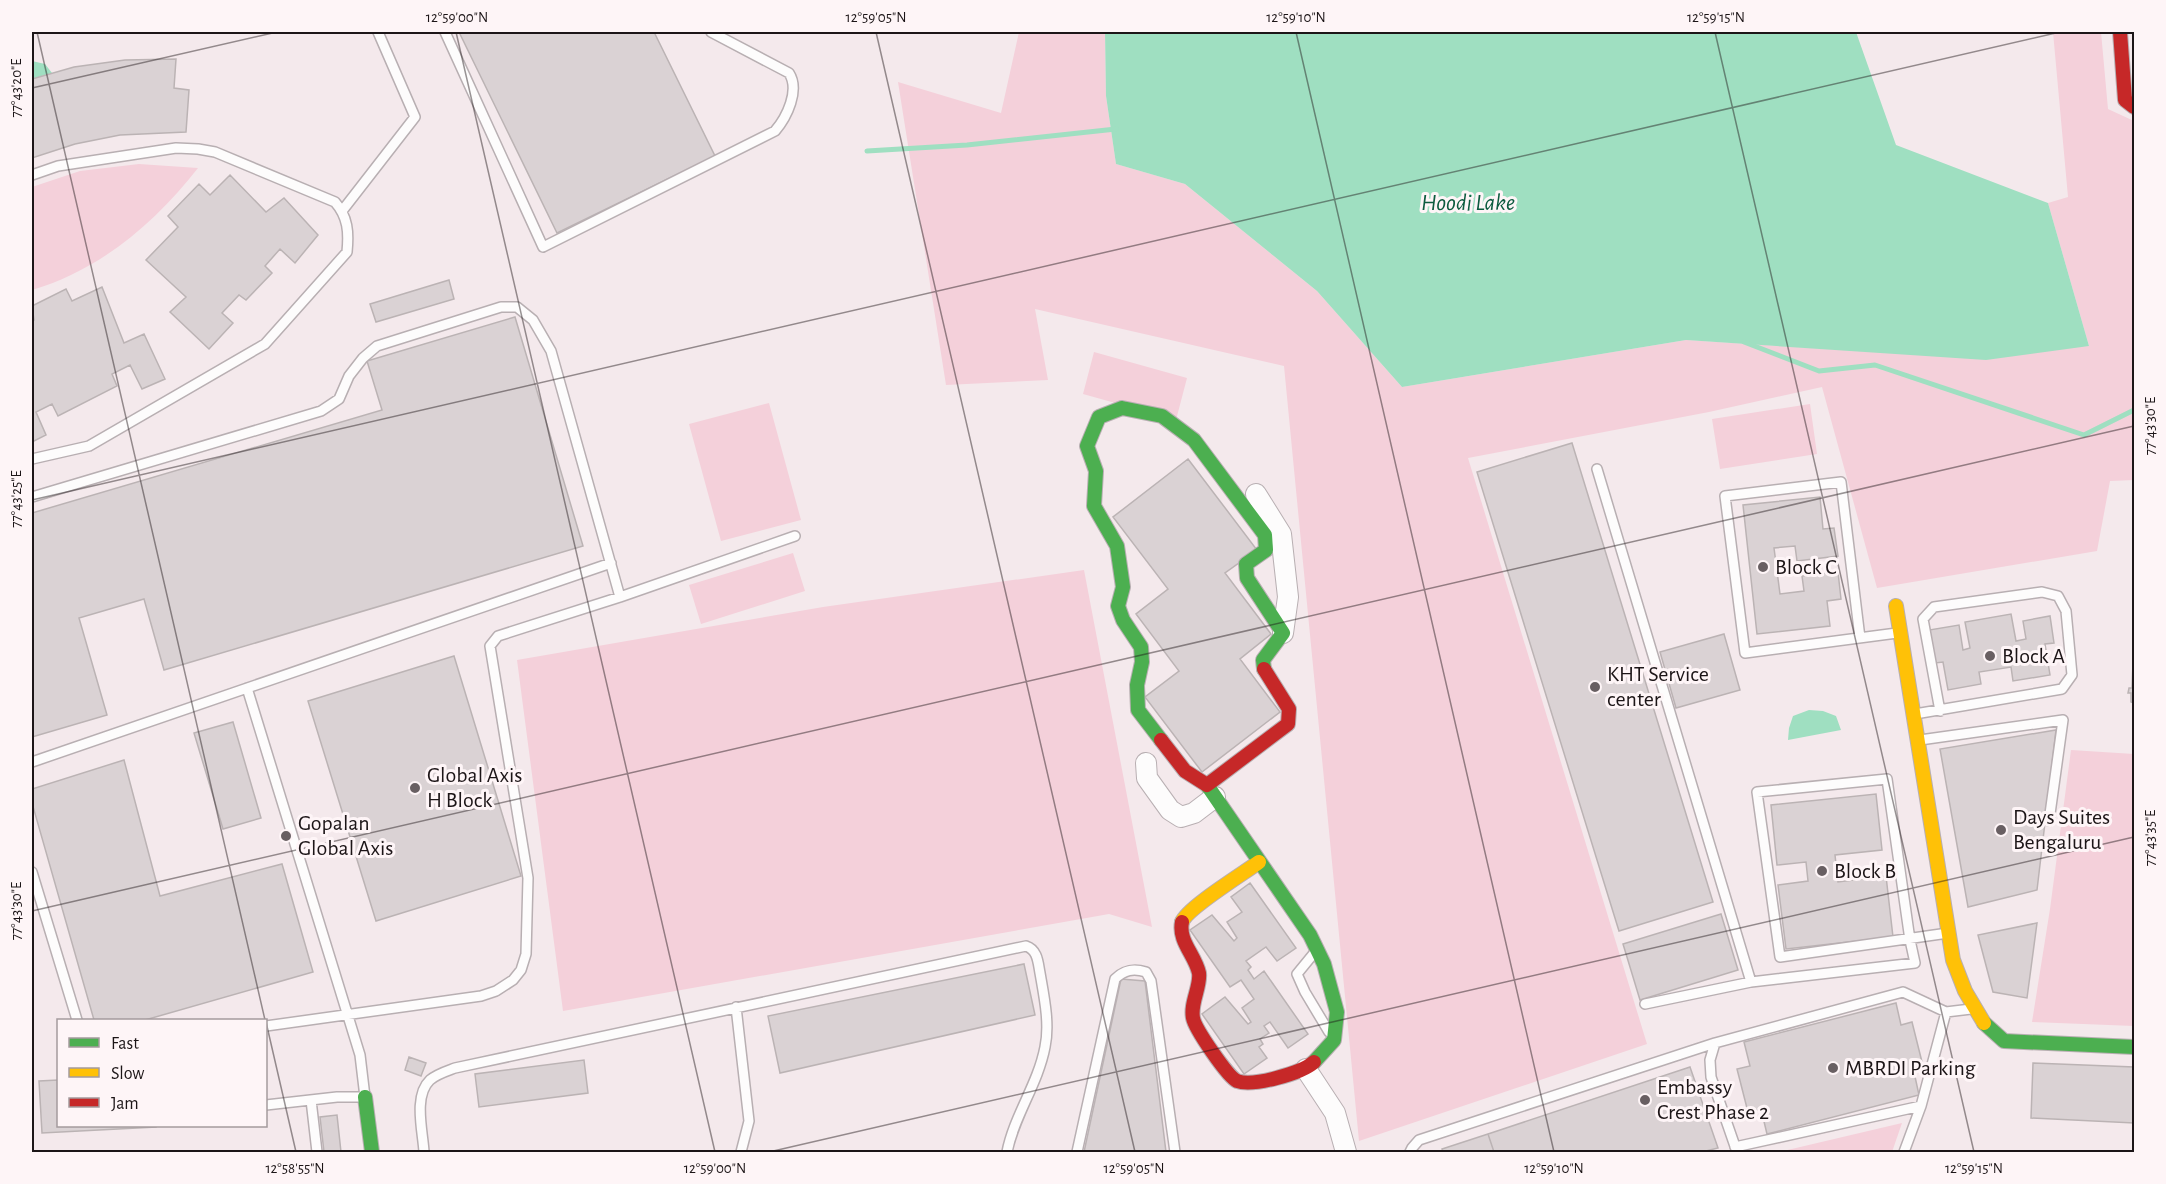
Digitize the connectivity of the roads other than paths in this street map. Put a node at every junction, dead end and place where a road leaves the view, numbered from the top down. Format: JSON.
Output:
{"nodes":[{"id":1,"x":378,"y":32,"type":"edge"},
{"id":2,"x":445,"y":32,"type":"edge"},
{"id":3,"x":711,"y":32,"type":"edge"},
{"id":4,"x":2120,"y":32,"type":"edge"},
{"id":5,"x":2134,"y":107,"type":"edge"},
{"id":6,"x":32,"y":175,"type":"edge"},
{"id":7,"x":342,"y":211,"type":"junction"},
{"id":8,"x":32,"y":459,"type":"edge"},
{"id":9,"x":1597,"y":469,"type":"dead end"},
{"id":10,"x":1256,"y":494,"type":"dead end"},
{"id":11,"x":32,"y":497,"type":"edge"},
{"id":12,"x":795,"y":536,"type":"dead end"},
{"id":13,"x":611,"y":562,"type":"junction"},
{"id":14,"x":620,"y":597,"type":"junction"},
{"id":15,"x":1896,"y":606,"type":"dead end"},
{"id":16,"x":1900,"y":632,"type":"junction"},
{"id":17,"x":1284,"y":633,"type":"junction"},
{"id":18,"x":1860,"y":638,"type":"junction"},
{"id":19,"x":247,"y":688,"type":"junction"},
{"id":20,"x":1940,"y":711,"type":"junction"},
{"id":21,"x":1913,"y":714,"type":"junction"},
{"id":22,"x":1917,"y":740,"type":"junction"},
{"id":23,"x":32,"y":762,"type":"edge"},
{"id":24,"x":1146,"y":763,"type":"dead end"},
{"id":25,"x":1211,"y":791,"type":"junction"},
{"id":26,"x":2049,"y":820,"type":"dead end"},
{"id":27,"x":1259,"y":862,"type":"junction"},
{"id":28,"x":32,"y":872,"type":"edge"},
{"id":29,"x":1948,"y":933,"type":"junction"},
{"id":30,"x":1910,"y":940,"type":"junction"},
{"id":31,"x":1317,"y":950,"type":"junction"},
{"id":32,"x":1751,"y":982,"type":"junction"},
{"id":33,"x":1645,"y":1004,"type":"dead end"},
{"id":34,"x":736,"y":1007,"type":"junction"},
{"id":35,"x":1975,"y":1008,"type":"junction"},
{"id":36,"x":1946,"y":1012,"type":"junction"},
{"id":37,"x":346,"y":1014,"type":"junction"},
{"id":38,"x":77,"y":1019,"type":"edge"},
{"id":39,"x":267,"y":1026,"type":"edge"},
{"id":40,"x":1334,"y":1040,"type":"junction"},
{"id":41,"x":1715,"y":1044,"type":"junction"},
{"id":42,"x":2134,"y":1047,"type":"edge"},
{"id":43,"x":1306,"y":1069,"type":"junction"},
{"id":44,"x":365,"y":1097,"type":"junction"},
{"id":45,"x":311,"y":1100,"type":"junction"},
{"id":46,"x":267,"y":1105,"type":"edge"},
{"id":47,"x":1920,"y":1107,"type":"junction"},
{"id":48,"x":1411,"y":1150,"type":"edge"},
{"id":49,"x":1736,"y":1150,"type":"edge"},
{"id":50,"x":316,"y":1152,"type":"edge"},
{"id":51,"x":372,"y":1152,"type":"edge"},
{"id":52,"x":424,"y":1152,"type":"edge"},
{"id":53,"x":741,"y":1152,"type":"edge"},
{"id":54,"x":1007,"y":1152,"type":"edge"},
{"id":55,"x":1077,"y":1152,"type":"edge"},
{"id":56,"x":1175,"y":1152,"type":"edge"},
{"id":57,"x":1346,"y":1152,"type":"edge"},
{"id":58,"x":1904,"y":1152,"type":"edge"}],
"edges":[{"from":1,"to":7,"type":"lane"},
{"from":2,"to":3,"type":"lane"},
{"from":4,"to":5,"type":"street"},
{"from":6,"to":7,"type":"lane"},
{"from":7,"to":8,"type":"lane"},
{"from":9,"to":32,"type":"lane"},
{"from":10,"to":17,"type":"street"},
{"from":11,"to":13,"type":"lane"},
{"from":12,"to":14,"type":"lane"},
{"from":13,"to":14,"type":"lane"},
{"from":13,"to":19,"type":"lane"},
{"from":14,"to":37,"type":"lane"},
{"from":15,"to":16,"type":"street"},
{"from":16,"to":18,"type":"lane"},
{"from":16,"to":21,"type":"street"},
{"from":17,"to":25,"type":"street"},
{"from":17,"to":25,"type":"street"},
{"from":18,"to":18,"type":"lane"},
{"from":19,"to":23,"type":"lane"},
{"from":19,"to":37,"type":"lane"},
{"from":20,"to":20,"type":"lane"},
{"from":20,"to":21,"type":"lane"},
{"from":21,"to":22,"type":"street"},
{"from":22,"to":26,"type":"lane"},
{"from":22,"to":29,"type":"street"},
{"from":24,"to":25,"type":"street"},
{"from":25,"to":27,"type":"street"},
{"from":27,"to":31,"type":"street"},
{"from":27,"to":43,"type":"street"},
{"from":28,"to":38,"type":"lane"},
{"from":29,"to":30,"type":"lane"},
{"from":29,"to":35,"type":"street"},
{"from":30,"to":30,"type":"lane"},
{"from":30,"to":32,"type":"lane"},
{"from":31,"to":40,"type":"street"},
{"from":31,"to":40,"type":"lane"},
{"from":32,"to":33,"type":"lane"},
{"from":34,"to":52,"type":"lane"},
{"from":34,"to":53,"type":"lane"},
{"from":34,"to":54,"type":"lane"},
{"from":35,"to":36,"type":"lane"},
{"from":35,"to":42,"type":"street"},
{"from":36,"to":41,"type":"lane"},
{"from":36,"to":47,"type":"lane"},
{"from":37,"to":39,"type":"lane"},
{"from":37,"to":44,"type":"lane"},
{"from":40,"to":43,"type":"street"},
{"from":41,"to":48,"type":"lane"},
{"from":41,"to":49,"type":"lane"},
{"from":43,"to":57,"type":"street"},
{"from":44,"to":45,"type":"lane"},
{"from":44,"to":51,"type":"street"},
{"from":45,"to":46,"type":"lane"},
{"from":45,"to":50,"type":"lane"},
{"from":47,"to":49,"type":"lane"},
{"from":47,"to":58,"type":"lane"},
{"from":55,"to":56,"type":"lane"}]}
